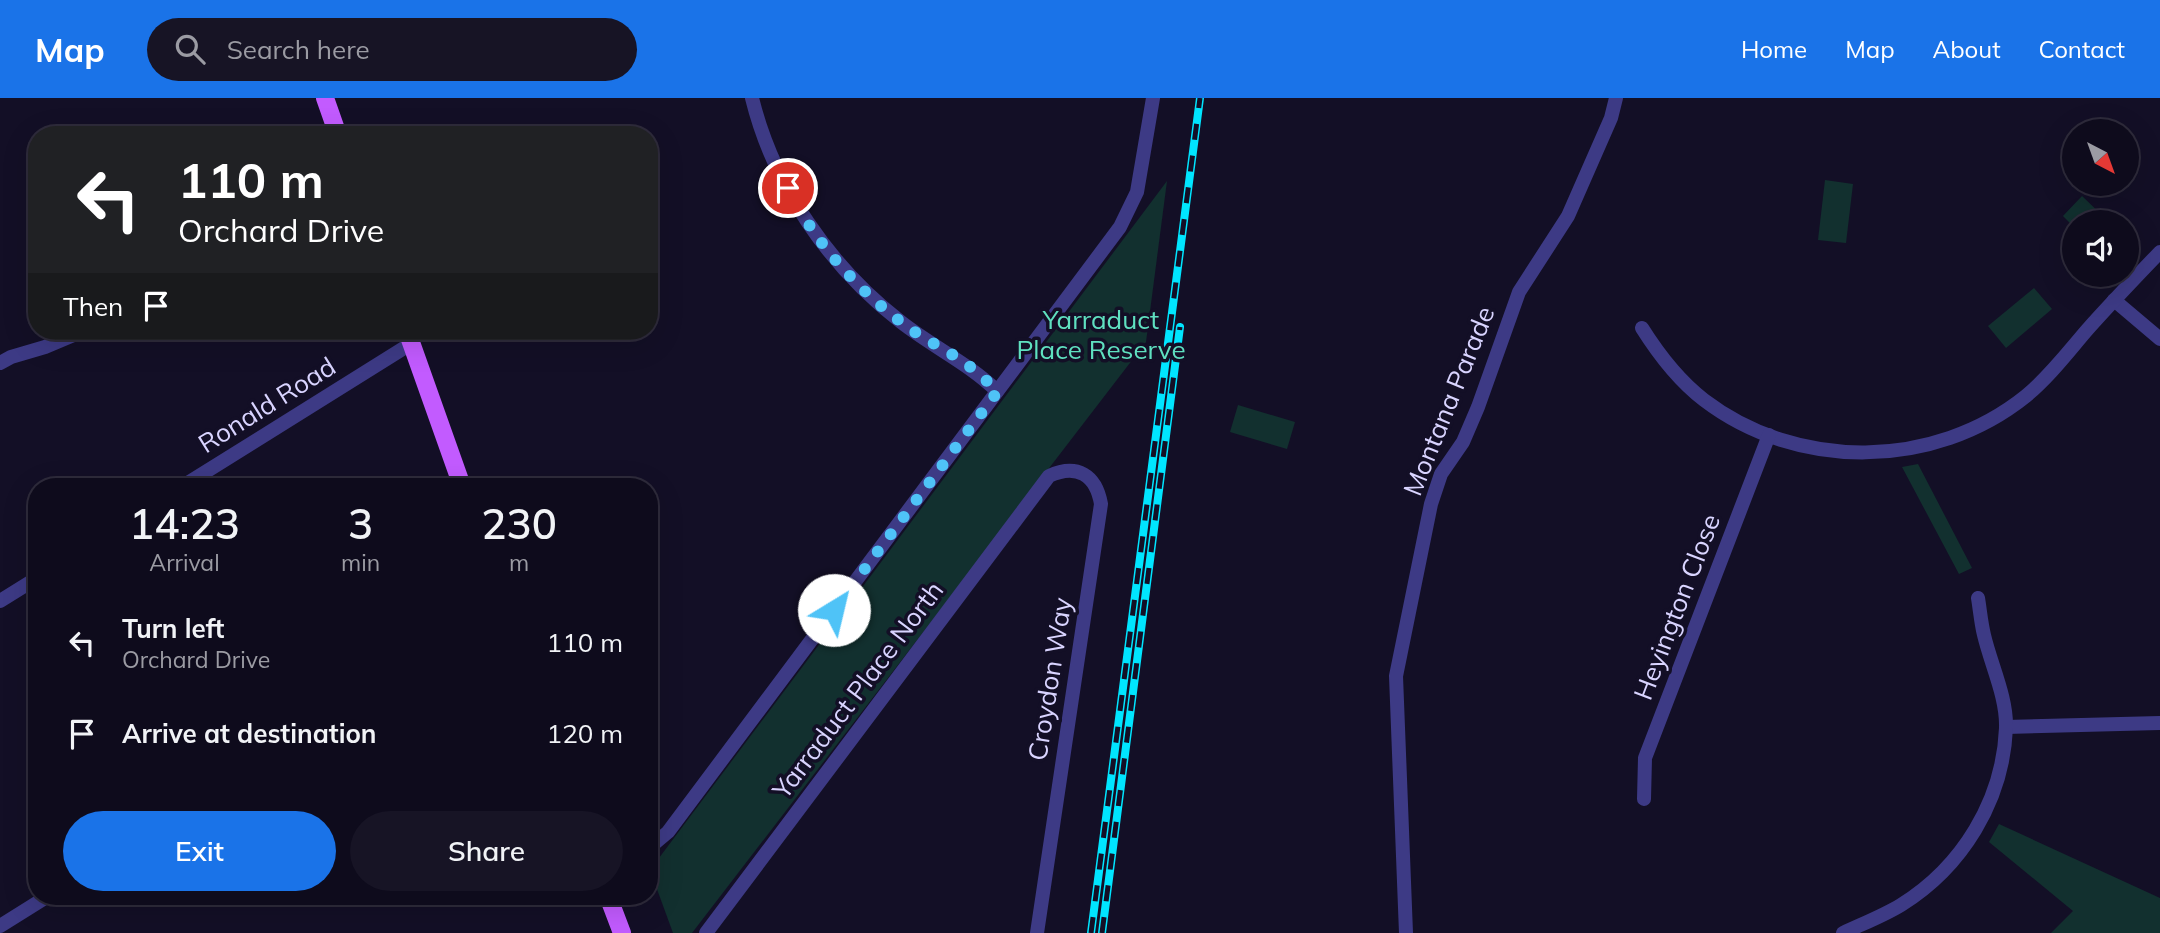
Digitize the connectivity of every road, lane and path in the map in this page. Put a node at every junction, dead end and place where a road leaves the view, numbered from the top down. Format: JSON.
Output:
{"nodes":[{"id":1,"x":325,"y":98,"type":"edge"},
{"id":2,"x":752,"y":98,"type":"edge"},
{"id":3,"x":1153,"y":98,"type":"edge"},
{"id":4,"x":1616,"y":98,"type":"edge"},
{"id":5,"x":335,"y":126,"type":"edge"},
{"id":6,"x":2160,"y":252,"type":"edge"},
{"id":7,"x":2114,"y":300,"type":"junction"},
{"id":8,"x":1642,"y":328,"type":"dead end"},
{"id":9,"x":2160,"y":339,"type":"edge"},
{"id":10,"x":62,"y":340,"type":"edge"},
{"id":11,"x":404,"y":340,"type":"edge"},
{"id":12,"x":410,"y":340,"type":"edge"},
{"id":13,"x":0,"y":363,"type":"edge"},
{"id":14,"x":998,"y":391,"type":"junction"},
{"id":15,"x":1769,"y":435,"type":"junction"},
{"id":16,"x":1049,"y":477,"type":"joint"},
{"id":17,"x":195,"y":478,"type":"edge"},
{"id":18,"x":459,"y":478,"type":"edge"},
{"id":19,"x":28,"y":584,"type":"edge"},
{"id":20,"x":1978,"y":598,"type":"dead end"},
{"id":21,"x":0,"y":601,"type":"edge"},
{"id":22,"x":2160,"y":723,"type":"edge"},
{"id":23,"x":2006,"y":727,"type":"junction"},
{"id":24,"x":1644,"y":799,"type":"dead end"},
{"id":25,"x":658,"y":840,"type":"edge"},
{"id":26,"x":34,"y":905,"type":"edge"},
{"id":27,"x":611,"y":905,"type":"edge"},
{"id":28,"x":0,"y":926,"type":"edge"},
{"id":29,"x":622,"y":933,"type":"edge"},
{"id":30,"x":706,"y":933,"type":"edge"},
{"id":31,"x":1037,"y":933,"type":"edge"},
{"id":32,"x":1406,"y":933,"type":"edge"},
{"id":33,"x":1843,"y":933,"type":"edge"}],
"edges":[{"from":1,"to":5,"type":"main road"},
{"from":2,"to":14,"type":"street"},
{"from":3,"to":14,"type":"street"},
{"from":4,"to":32,"type":"street","name":"Montana Parade"},
{"from":6,"to":7,"type":"street"},
{"from":7,"to":9,"type":"street"},
{"from":7,"to":15,"type":"street"},
{"from":8,"to":15,"type":"street"},
{"from":10,"to":13,"type":"street"},
{"from":11,"to":17,"type":"street","name":"Ronald Road"},
{"from":12,"to":18,"type":"main road"},
{"from":14,"to":25,"type":"street"},
{"from":15,"to":24,"type":"street","name":"Heyington Close"},
{"from":16,"to":30,"type":"street","name":"Yarraduct Place North"},
{"from":16,"to":31,"type":"street","name":"Croydon Way"},
{"from":19,"to":21,"type":"street"},
{"from":20,"to":23,"type":"street"},
{"from":22,"to":23,"type":"street"},
{"from":23,"to":33,"type":"street"},
{"from":26,"to":28,"type":"street"},
{"from":27,"to":29,"type":"main road"}]}
